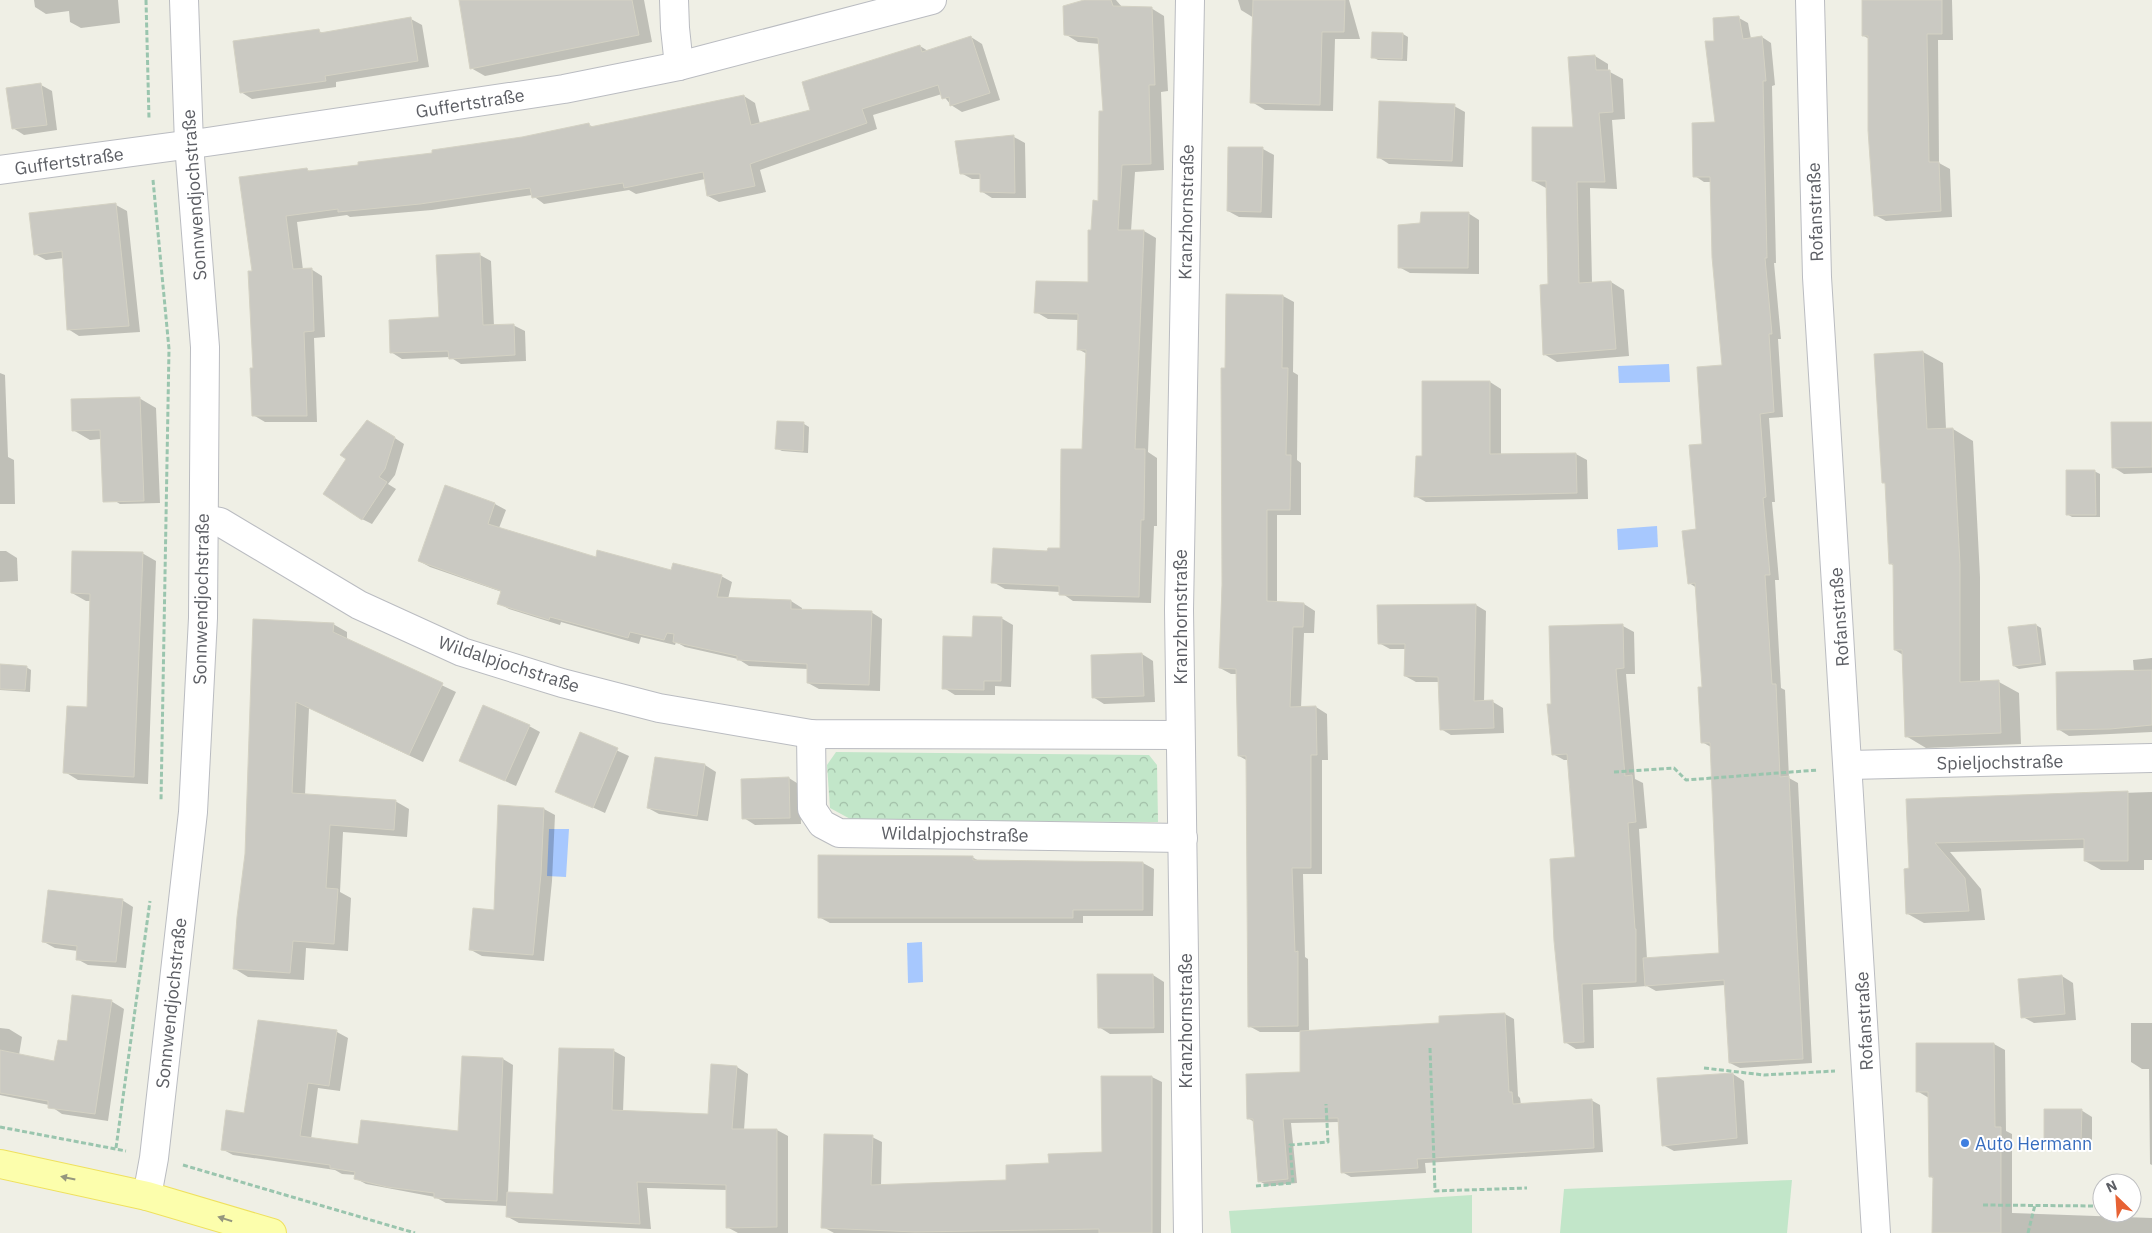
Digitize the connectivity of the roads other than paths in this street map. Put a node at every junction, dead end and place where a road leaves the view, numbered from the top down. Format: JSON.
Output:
{"nodes":[{"id":1,"x":184,"y":0,"type":"edge"},
{"id":2,"x":674,"y":0,"type":"edge"},
{"id":3,"x":932,"y":0,"type":"edge"},
{"id":4,"x":1190,"y":0,"type":"edge"},
{"id":5,"x":1810,"y":0,"type":"edge"},
{"id":6,"x":679,"y":66,"type":"junction"},
{"id":7,"x":189,"y":144,"type":"junction"},
{"id":8,"x":0,"y":170,"type":"edge"},
{"id":9,"x":204,"y":519,"type":"junction"},
{"id":10,"x":810,"y":734,"type":"junction"},
{"id":11,"x":1180,"y":735,"type":"junction"},
{"id":12,"x":2152,"y":758,"type":"edge"},
{"id":13,"x":1849,"y":766,"type":"junction"},
{"id":14,"x":1183,"y":838,"type":"junction"},
{"id":15,"x":0,"y":1164,"type":"edge"},
{"id":16,"x":146,"y":1196,"type":"junction"},
{"id":17,"x":272,"y":1233,"type":"edge"},
{"id":18,"x":1188,"y":1233,"type":"edge"},
{"id":19,"x":1876,"y":1233,"type":"edge"}],
"edges":[{"from":1,"to":7,"type":"street","name":"Sonnwendjochstraße"},
{"from":2,"to":6,"type":"street"},
{"from":3,"to":6,"type":"street","name":"Guffertstraße"},
{"from":4,"to":11,"type":"street","name":"Kranzhornstraße"},
{"from":5,"to":13,"type":"street","name":"Rofanstraße"},
{"from":6,"to":7,"type":"street","name":"Guffertstraße"},
{"from":7,"to":8,"type":"street","name":"Guffertstraße"},
{"from":7,"to":9,"type":"street","name":"Sonnwendjochstraße"},
{"from":9,"to":10,"type":"street","name":"Wildalpjochstraße"},
{"from":9,"to":16,"type":"street","name":"Sonnwendjochstraße"},
{"from":10,"to":11,"type":"street","name":"Wildalpjochstraße"},
{"from":10,"to":14,"type":"street","name":"Wildalpjochstraße"},
{"from":11,"to":14,"type":"street","name":"Kranzhornstraße"},
{"from":12,"to":13,"type":"street","name":"Spieljochstraße"},
{"from":13,"to":19,"type":"street","name":"Rofanstraße"},
{"from":14,"to":18,"type":"street","name":"Kranzhornstraße"},
{"from":16,"to":15,"type":"main road","one_way":true},
{"from":17,"to":16,"type":"main road","one_way":true}]}
